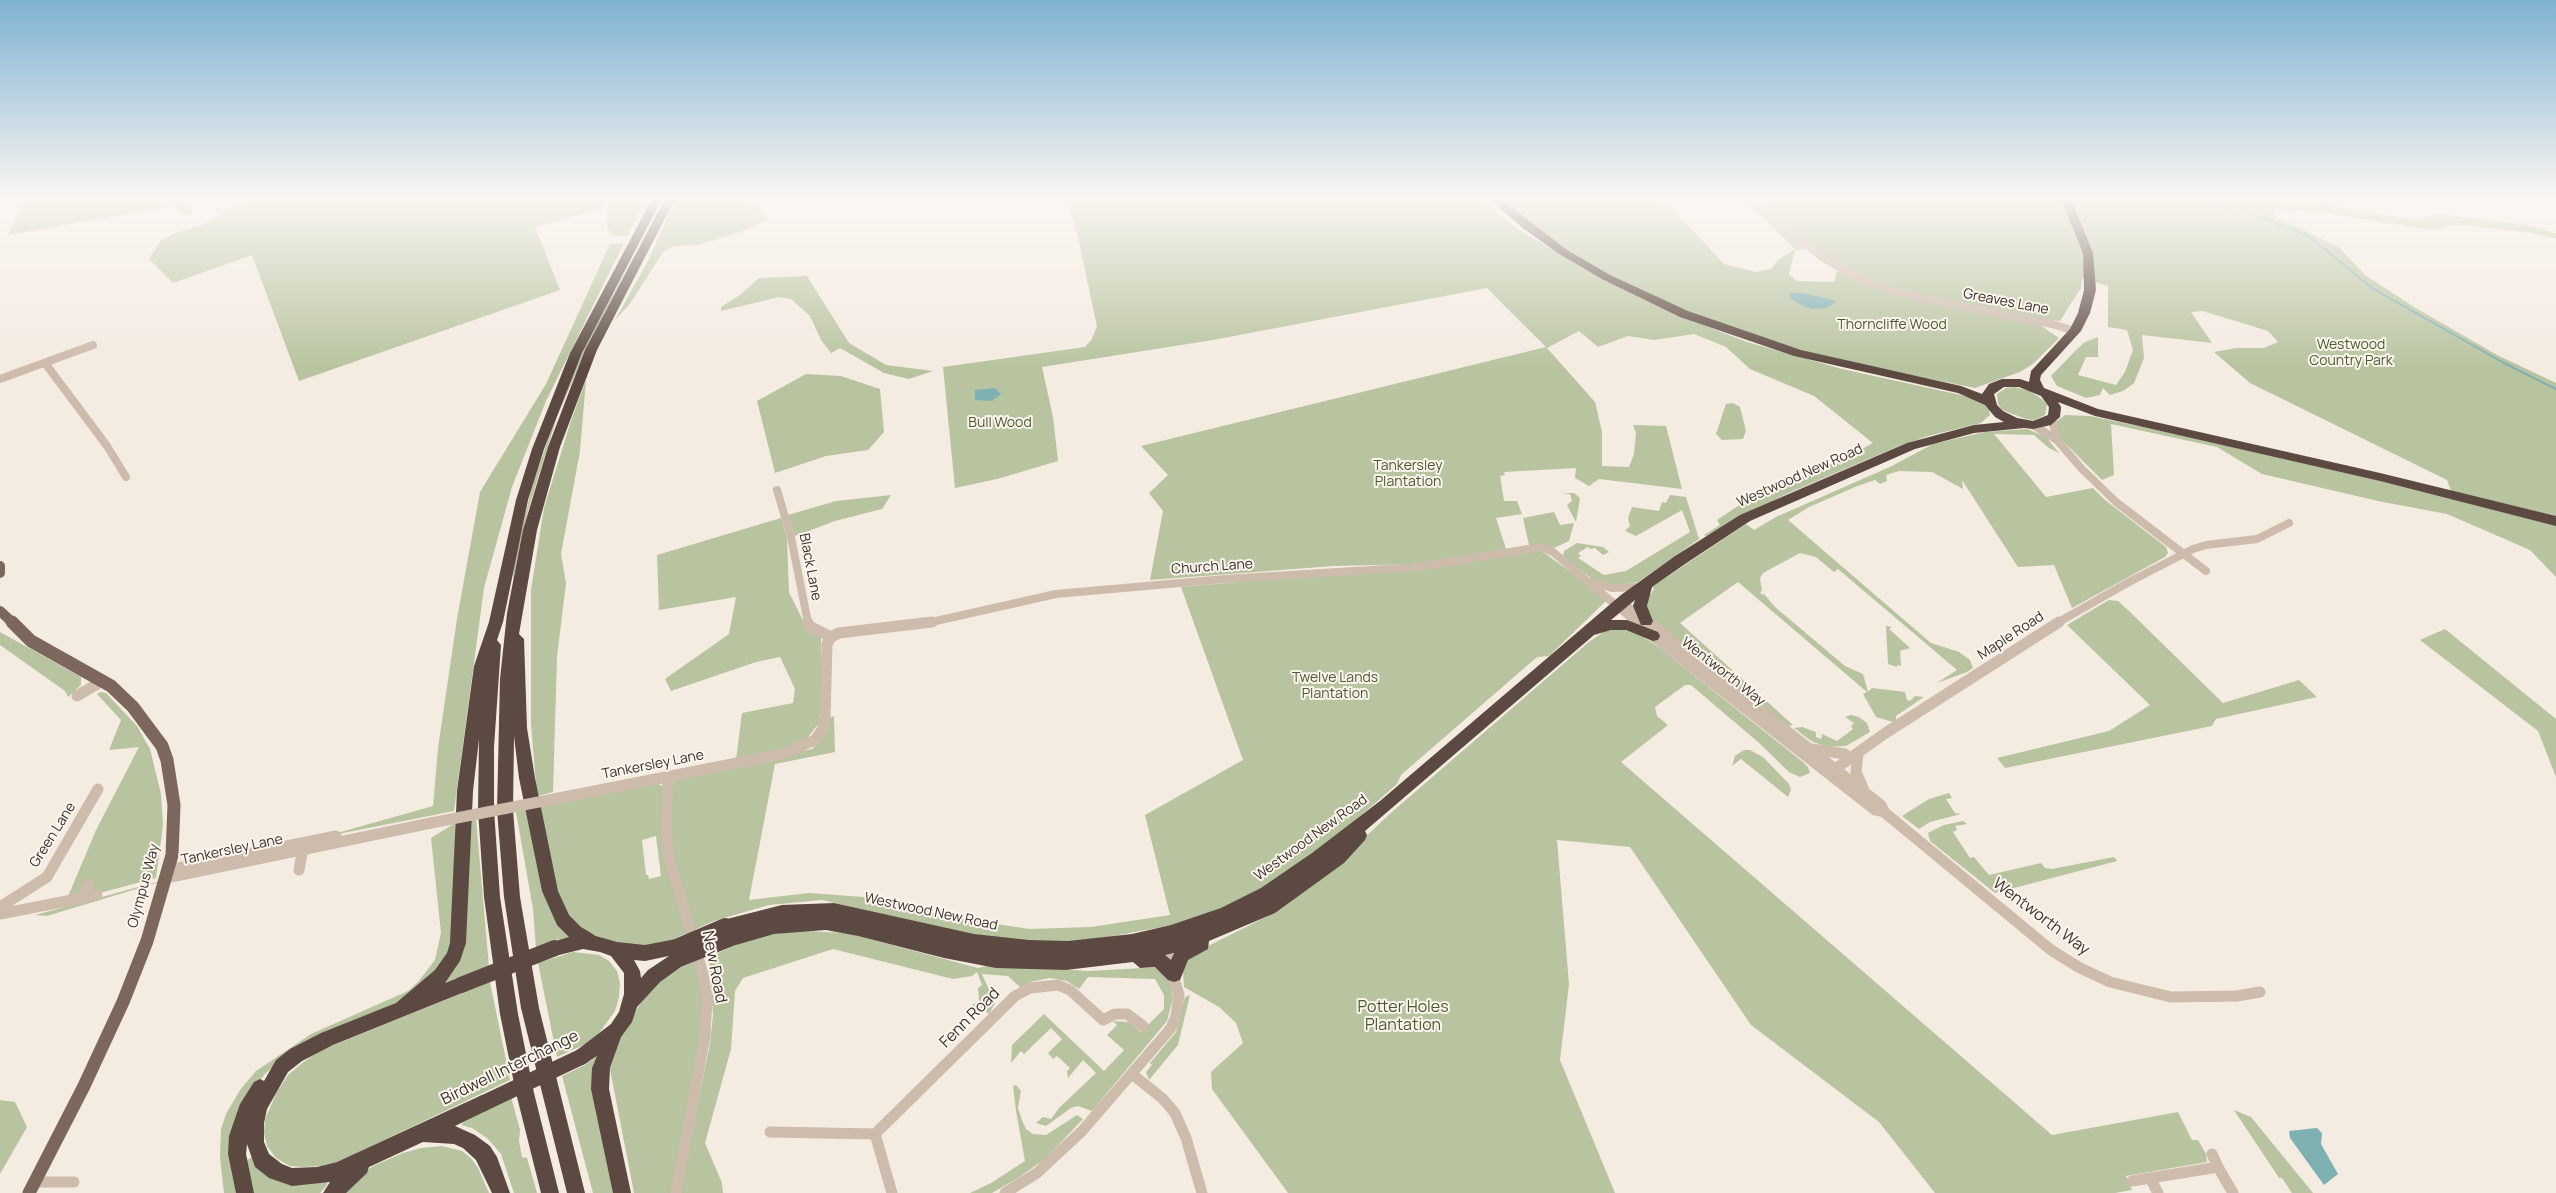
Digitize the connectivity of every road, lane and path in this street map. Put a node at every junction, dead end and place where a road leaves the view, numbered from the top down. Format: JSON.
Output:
{"nodes":[{"id":1,"x":634,"y":255,"type":"edge"},
{"id":2,"x":636,"y":255,"type":"edge"},
{"id":3,"x":1567,"y":255,"type":"edge"},
{"id":4,"x":1819,"y":255,"type":"edge"},
{"id":5,"x":2087,"y":255,"type":"edge"},
{"id":6,"x":2075,"y":331,"type":"junction"},
{"id":7,"x":92,"y":345,"type":"dead end"},
{"id":8,"x":45,"y":363,"type":"junction"},
{"id":9,"x":2038,"y":369,"type":"junction"},
{"id":10,"x":0,"y":379,"type":"edge"},
{"id":11,"x":2002,"y":383,"type":"junction"},
{"id":12,"x":2042,"y":391,"type":"junction"},
{"id":13,"x":1991,"y":401,"type":"junction"},
{"id":14,"x":2094,"y":412,"type":"junction"},
{"id":15,"x":2054,"y":416,"type":"junction"},
{"id":16,"x":2028,"y":424,"type":"junction"},
{"id":17,"x":1982,"y":428,"type":"junction"},
{"id":18,"x":2056,"y":440,"type":"junction"},
{"id":19,"x":126,"y":477,"type":"dead end"},
{"id":20,"x":777,"y":490,"type":"dead end"},
{"id":21,"x":2556,"y":521,"type":"edge"},
{"id":22,"x":2289,"y":523,"type":"dead end"},
{"id":23,"x":2184,"y":554,"type":"junction"},
{"id":24,"x":0,"y":566,"type":"edge"},
{"id":25,"x":2206,"y":571,"type":"dead end"},
{"id":26,"x":0,"y":573,"type":"edge"},
{"id":27,"x":1587,"y":580,"type":"junction"},
{"id":28,"x":1644,"y":586,"type":"junction"},
{"id":29,"x":1619,"y":605,"type":"junction"},
{"id":30,"x":0,"y":611,"type":"edge"},
{"id":31,"x":514,"y":613,"type":"junction"},
{"id":32,"x":1646,"y":621,"type":"junction"},
{"id":33,"x":496,"y":622,"type":"junction"},
{"id":34,"x":1589,"y":630,"type":"junction"},
{"id":35,"x":1653,"y":636,"type":"junction"},
{"id":36,"x":831,"y":637,"type":"junction"},
{"id":37,"x":102,"y":681,"type":"junction"},
{"id":38,"x":77,"y":696,"type":"dead end"},
{"id":39,"x":1805,"y":746,"type":"junction"},
{"id":40,"x":1858,"y":751,"type":"junction"},
{"id":41,"x":1845,"y":754,"type":"junction"},
{"id":42,"x":1830,"y":768,"type":"junction"},
{"id":43,"x":668,"y":777,"type":"junction"},
{"id":44,"x":98,"y":788,"type":"dead end"},
{"id":45,"x":1868,"y":795,"type":"junction"},
{"id":46,"x":1385,"y":806,"type":"junction"},
{"id":47,"x":1884,"y":812,"type":"junction"},
{"id":48,"x":388,"y":831,"type":"junction"},
{"id":49,"x":288,"y":845,"type":"junction"},
{"id":50,"x":303,"y":848,"type":"junction"},
{"id":51,"x":299,"y":870,"type":"dead end"},
{"id":52,"x":167,"y":874,"type":"junction"},
{"id":53,"x":88,"y":884,"type":"dead end"},
{"id":54,"x":97,"y":895,"type":"dead end"},
{"id":55,"x":83,"y":898,"type":"junction"},
{"id":56,"x":0,"y":907,"type":"edge"},
{"id":57,"x":0,"y":914,"type":"edge"},
{"id":58,"x":1238,"y":922,"type":"junction"},
{"id":59,"x":590,"y":941,"type":"junction"},
{"id":60,"x":1168,"y":941,"type":"junction"},
{"id":61,"x":618,"y":950,"type":"junction"},
{"id":62,"x":677,"y":953,"type":"junction"},
{"id":63,"x":1087,"y":954,"type":"junction"},
{"id":64,"x":1174,"y":974,"type":"junction"},
{"id":65,"x":2260,"y":992,"type":"dead end"},
{"id":66,"x":631,"y":1002,"type":"junction"},
{"id":67,"x":402,"y":1009,"type":"junction"},
{"id":68,"x":1143,"y":1026,"type":"dead end"},
{"id":69,"x":617,"y":1030,"type":"junction"},
{"id":70,"x":282,"y":1066,"type":"junction"},
{"id":71,"x":1132,"y":1074,"type":"junction"},
{"id":72,"x":770,"y":1132,"type":"dead end"},
{"id":73,"x":421,"y":1133,"type":"junction"},
{"id":74,"x":875,"y":1134,"type":"junction"},
{"id":75,"x":379,"y":1153,"type":"junction"},
{"id":76,"x":2212,"y":1154,"type":"dead end"},
{"id":77,"x":2218,"y":1167,"type":"junction"},
{"id":78,"x":2150,"y":1178,"type":"junction"},
{"id":79,"x":2132,"y":1181,"type":"dead end"},
{"id":80,"x":74,"y":1182,"type":"dead end"},
{"id":81,"x":32,"y":1187,"type":"edge"},
{"id":82,"x":245,"y":1193,"type":"edge"},
{"id":83,"x":332,"y":1193,"type":"edge"},
{"id":84,"x":501,"y":1193,"type":"edge"},
{"id":85,"x":550,"y":1193,"type":"edge"},
{"id":86,"x":576,"y":1193,"type":"edge"},
{"id":87,"x":622,"y":1193,"type":"edge"},
{"id":88,"x":676,"y":1193,"type":"edge"},
{"id":89,"x":892,"y":1193,"type":"edge"},
{"id":90,"x":1005,"y":1193,"type":"edge"},
{"id":91,"x":1202,"y":1193,"type":"edge"},
{"id":92,"x":2158,"y":1193,"type":"edge"},
{"id":93,"x":2234,"y":1193,"type":"edge"}],
"edges":[{"from":1,"to":33,"type":"highway"},
{"from":2,"to":31,"type":"highway"},
{"from":3,"to":13,"type":"highway"},
{"from":4,"to":6,"type":"street","name":"Greaves Lane"},
{"from":5,"to":6,"type":"highway"},
{"from":6,"to":9,"type":"highway"},
{"from":7,"to":8,"type":"street"},
{"from":8,"to":10,"type":"street"},
{"from":8,"to":19,"type":"street"},
{"from":9,"to":11,"type":"highway"},
{"from":9,"to":12,"type":"highway"},
{"from":11,"to":12,"type":"highway"},
{"from":11,"to":13,"type":"highway"},
{"from":12,"to":14,"type":"highway"},
{"from":12,"to":15,"type":"highway"},
{"from":13,"to":16,"type":"highway"},
{"from":13,"to":17,"type":"highway"},
{"from":14,"to":15,"type":"highway","name":"Westwood New Road"},
{"from":14,"to":21,"type":"highway"},
{"from":15,"to":16,"type":"highway","name":"Westwood New Road"},
{"from":15,"to":18,"type":"street"},
{"from":16,"to":17,"type":"highway","name":"Westwood New Road"},
{"from":16,"to":18,"type":"street"},
{"from":17,"to":28,"type":"highway","name":"Westwood New Road"},
{"from":18,"to":23,"type":"street"},
{"from":20,"to":36,"type":"street","name":"Black Lane"},
{"from":22,"to":23,"type":"street","name":"Maple Road"},
{"from":23,"to":25,"type":"street"},
{"from":23,"to":40,"type":"street","name":"Maple Road"},
{"from":24,"to":26,"type":"main road"},
{"from":27,"to":28,"type":"street","name":"Church Lane"},
{"from":27,"to":29,"type":"street","name":"Church Lane"},
{"from":27,"to":36,"type":"street","name":"Church Lane"},
{"from":28,"to":29,"type":"highway","name":"Westwood New Road"},
{"from":28,"to":32,"type":"highway"},
{"from":29,"to":32,"type":"street","name":"Wentworth Way"},
{"from":29,"to":34,"type":"highway","name":"Westwood New Road"},
{"from":29,"to":35,"type":"street","name":"Wentworth Way"},
{"from":30,"to":37,"type":"main road","name":"Olympus Way"},
{"from":31,"to":59,"type":"highway"},
{"from":31,"to":86,"type":"highway"},
{"from":32,"to":39,"type":"street","name":"Wentworth Way"},
{"from":33,"to":67,"type":"highway"},
{"from":33,"to":85,"type":"highway"},
{"from":34,"to":35,"type":"highway"},
{"from":34,"to":46,"type":"highway","name":"Westwood New Road"},
{"from":35,"to":42,"type":"street","name":"Wentworth Way"},
{"from":36,"to":43,"type":"street","name":"Tankersley Lane"},
{"from":37,"to":38,"type":"street"},
{"from":37,"to":52,"type":"main road","name":"Olympus Way"},
{"from":39,"to":41,"type":"street"},
{"from":39,"to":42,"type":"street","name":"Wentworth Way"},
{"from":40,"to":41,"type":"street","name":"Maple Road"},
{"from":40,"to":42,"type":"street","name":"Maple Road"},
{"from":40,"to":45,"type":"street"},
{"from":41,"to":42,"type":"street","name":"Maple Road"},
{"from":42,"to":45,"type":"street","name":"Wentworth Way"},
{"from":42,"to":47,"type":"street","name":"Wentworth Way"},
{"from":43,"to":48,"type":"street","name":"Tankersley Lane","bridge":true},
{"from":43,"to":88,"type":"street","name":"New Road"},
{"from":44,"to":56,"type":"street","name":"Green Lane"},
{"from":45,"to":47,"type":"street","name":"Wentworth Way"},
{"from":46,"to":58,"type":"highway","name":"Westwood New Road"},
{"from":46,"to":60,"type":"highway","name":"Westwood New Road"},
{"from":47,"to":65,"type":"street","name":"Wentworth Way"},
{"from":48,"to":49,"type":"street","name":"Tankersley Lane"},
{"from":48,"to":50,"type":"street","name":"Tankersley Lane"},
{"from":49,"to":50,"type":"street","name":"Tankersley Lane"},
{"from":49,"to":52,"type":"street","name":"Tankersley Lane"},
{"from":50,"to":51,"type":"street"},
{"from":50,"to":52,"type":"street","name":"Tankersley Lane"},
{"from":52,"to":81,"type":"main road","name":"Olympus Way"},
{"from":53,"to":55,"type":"street"},
{"from":54,"to":55,"type":"street"},
{"from":55,"to":57,"type":"street"},
{"from":58,"to":60,"type":"highway","name":"Westwood New Road"},
{"from":58,"to":64,"type":"highway"},
{"from":59,"to":61,"type":"highway","name":"Birdwell Interchange"},
{"from":59,"to":67,"type":"highway","name":"Birdwell Interchange","bridge":true},
{"from":60,"to":63,"type":"highway","name":"Westwood New Road"},
{"from":60,"to":64,"type":"street"},
{"from":61,"to":62,"type":"highway","name":"Westwood New Road"},
{"from":61,"to":66,"type":"highway","name":"Birdwell Interchange"},
{"from":62,"to":63,"type":"highway","name":"Westwood New Road","bridge":true},
{"from":62,"to":66,"type":"highway","name":"Westwood New Road"},
{"from":63,"to":64,"type":"highway"},
{"from":64,"to":71,"type":"street"},
{"from":66,"to":69,"type":"highway","name":"Birdwell Interchange"},
{"from":67,"to":70,"type":"highway","name":"Birdwell Interchange"},
{"from":68,"to":74,"type":"street","name":"Fenn Road"},
{"from":69,"to":73,"type":"highway","name":"Birdwell Interchange","bridge":true},
{"from":69,"to":87,"type":"highway"},
{"from":70,"to":75,"type":"highway","name":"Birdwell Interchange"},
{"from":70,"to":82,"type":"highway"},
{"from":71,"to":90,"type":"street"},
{"from":71,"to":91,"type":"street"},
{"from":72,"to":74,"type":"street"},
{"from":73,"to":75,"type":"highway","name":"Birdwell Interchange"},
{"from":73,"to":84,"type":"highway"},
{"from":74,"to":89,"type":"street"},
{"from":75,"to":83,"type":"highway"},
{"from":76,"to":77,"type":"street"},
{"from":77,"to":78,"type":"street"},
{"from":77,"to":93,"type":"street"},
{"from":78,"to":79,"type":"street"},
{"from":78,"to":92,"type":"street"},
{"from":80,"to":81,"type":"street"}]}
